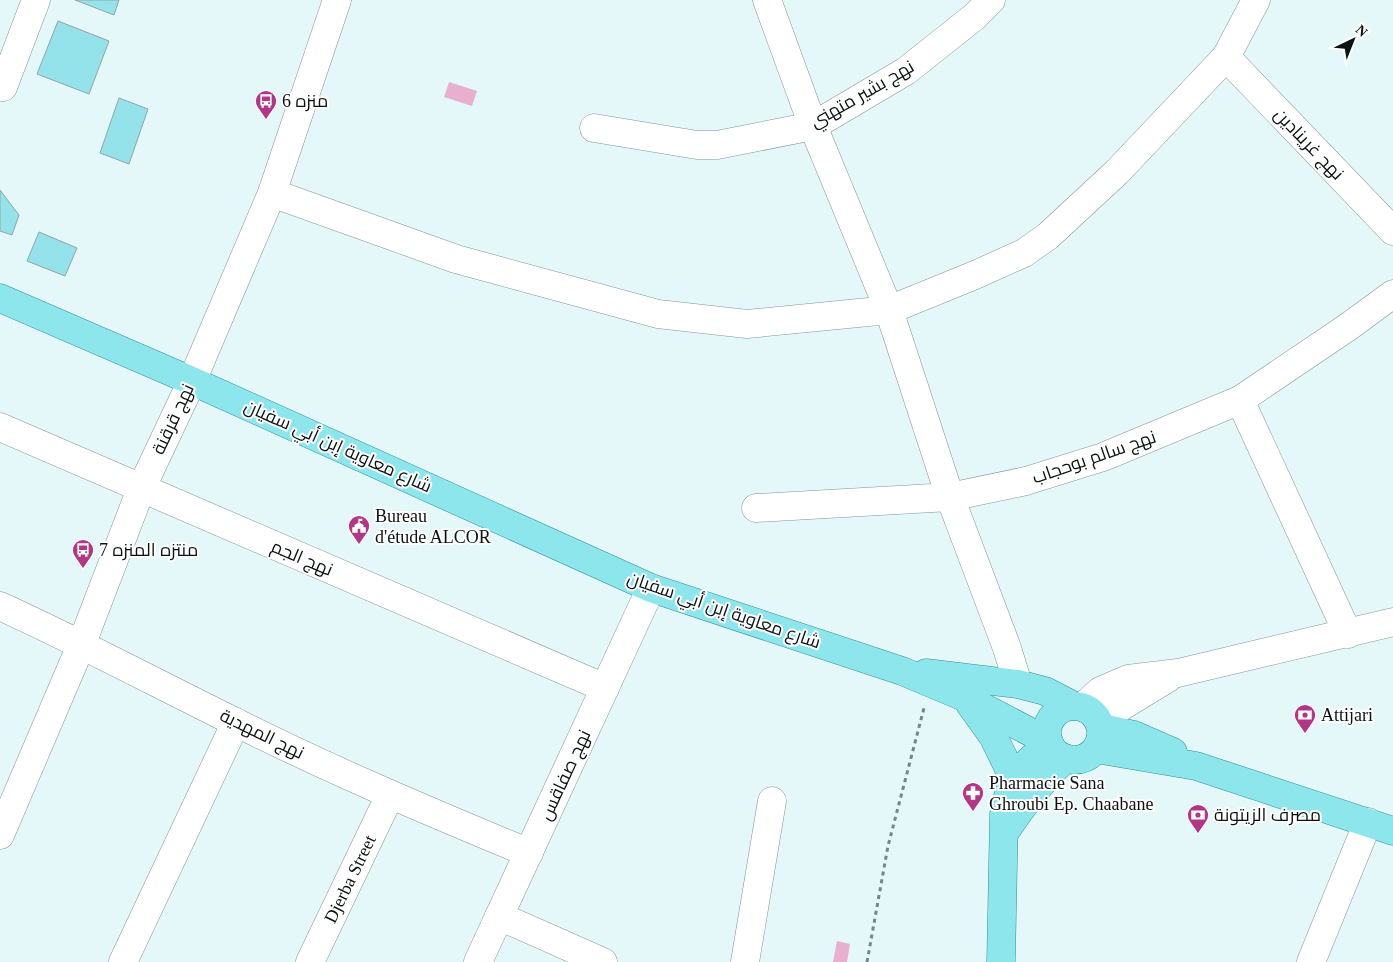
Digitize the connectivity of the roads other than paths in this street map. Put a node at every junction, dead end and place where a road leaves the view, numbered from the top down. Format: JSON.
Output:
{"nodes":[{"id":1,"x":36,"y":0,"type":"edge"},
{"id":2,"x":337,"y":0,"type":"edge"},
{"id":3,"x":767,"y":0,"type":"edge"},
{"id":4,"x":991,"y":0,"type":"edge"},
{"id":5,"x":1256,"y":0,"type":"edge"},
{"id":6,"x":1226,"y":57,"type":"junction"},
{"id":7,"x":2,"y":86,"type":"edge"},
{"id":8,"x":813,"y":126,"type":"junction"},
{"id":9,"x":594,"y":128,"type":"dead end"},
{"id":10,"x":272,"y":193,"type":"junction"},
{"id":11,"x":1393,"y":231,"type":"edge"},
{"id":12,"x":1393,"y":294,"type":"edge"},
{"id":13,"x":0,"y":298,"type":"edge"},
{"id":14,"x":889,"y":310,"type":"junction"},
{"id":15,"x":192,"y":380,"type":"junction"},
{"id":16,"x":1240,"y":400,"type":"junction"},
{"id":17,"x":0,"y":427,"type":"edge"},
{"id":18,"x":140,"y":489,"type":"junction"},
{"id":19,"x":950,"y":497,"type":"junction"},
{"id":20,"x":756,"y":508,"type":"dead end"},
{"id":21,"x":651,"y":588,"type":"junction"},
{"id":22,"x":0,"y":606,"type":"edge"},
{"id":23,"x":1393,"y":622,"type":"edge"},
{"id":24,"x":1348,"y":634,"type":"junction"},
{"id":25,"x":82,"y":643,"type":"junction"},
{"id":26,"x":902,"y":672,"type":"junction"},
{"id":27,"x":1018,"y":684,"type":"junction"},
{"id":28,"x":605,"y":688,"type":"junction"},
{"id":29,"x":964,"y":698,"type":"junction"},
{"id":30,"x":236,"y":722,"type":"junction"},
{"id":31,"x":1091,"y":723,"type":"junction"},
{"id":32,"x":1055,"y":748,"type":"junction"},
{"id":33,"x":1014,"y":779,"type":"junction"},
{"id":34,"x":11,"y":784,"type":"edge"},
{"id":35,"x":390,"y":795,"type":"junction"},
{"id":36,"x":772,"y":801,"type":"dead end"},
{"id":37,"x":1380,"y":827,"type":"edge"},
{"id":38,"x":1004,"y":833,"type":"junction"},
{"id":39,"x":0,"y":835,"type":"edge"},
{"id":40,"x":530,"y":853,"type":"junction"},
{"id":41,"x":499,"y":916,"type":"junction"},
{"id":42,"x":123,"y":962,"type":"edge"},
{"id":43,"x":310,"y":962,"type":"edge"},
{"id":44,"x":478,"y":962,"type":"edge"},
{"id":45,"x":603,"y":962,"type":"edge"},
{"id":46,"x":745,"y":962,"type":"edge"},
{"id":47,"x":1001,"y":962,"type":"edge"},
{"id":48,"x":1311,"y":962,"type":"edge"}],
"edges":[{"from":1,"to":7,"type":"street"},
{"from":2,"to":10,"type":"street","name":"نهج قرقنة"},
{"from":3,"to":8,"type":"street"},
{"from":4,"to":8,"type":"street","name":"نهج بشير متهني"},
{"from":5,"to":6,"type":"street"},
{"from":6,"to":11,"type":"street","name":"نهج غرينادين"},
{"from":6,"to":14,"type":"street"},
{"from":8,"to":9,"type":"street","name":"نهج بشير متهني"},
{"from":8,"to":14,"type":"street"},
{"from":10,"to":14,"type":"street"},
{"from":10,"to":15,"type":"street","name":"نهج قرقنة"},
{"from":12,"to":16,"type":"street","name":"نهج سالم بوحجاب"},
{"from":13,"to":15,"type":"main road","name":"شارع معاوية إبن أبي سفيان"},
{"from":14,"to":19,"type":"street"},
{"from":15,"to":18,"type":"street","name":"نهج قرقنة"},
{"from":15,"to":21,"type":"main road","name":"شارع معاوية إبن أبي سفيان"},
{"from":16,"to":19,"type":"street","name":"نهج سالم بوحجاب"},
{"from":16,"to":24,"type":"street"},
{"from":17,"to":18,"type":"street","name":"نهج الجم"},
{"from":18,"to":25,"type":"street","name":"نهج قرقنة"},
{"from":18,"to":28,"type":"street","name":"نهج الجم"},
{"from":19,"to":20,"type":"street","name":"نهج سالم بوحجاب"},
{"from":19,"to":27,"type":"street"},
{"from":21,"to":26,"type":"main road","name":"شارع معاوية إبن أبي سفيان"},
{"from":21,"to":28,"type":"street","name":"نهج صفاقس"},
{"from":22,"to":25,"type":"street","name":"نهج المهدية"},
{"from":23,"to":24,"type":"street"},
{"from":24,"to":31,"type":"street"},
{"from":25,"to":30,"type":"street","name":"نهج المهدية"},
{"from":25,"to":34,"type":"street","name":"نهج قرقنة"},
{"from":26,"to":27,"type":"main road","name":"شارع معاوية إبن أبي سفيان"},
{"from":26,"to":29,"type":"main road","name":"شارع معاوية إبن أبي سفيان"},
{"from":27,"to":31,"type":"main road","name":"شارع معاوية إبن أبي سفيان"},
{"from":28,"to":40,"type":"street","name":"نهج صفاقس"},
{"from":29,"to":32,"type":"main road","name":"شارع معاوية إبن أبي سفيان"},
{"from":29,"to":33,"type":"main road"},
{"from":30,"to":35,"type":"street","name":"نهج المهدية"},
{"from":30,"to":42,"type":"street"},
{"from":31,"to":32,"type":"main road"},
{"from":31,"to":32,"type":"main road"},
{"from":31,"to":37,"type":"main road","name":"شارع معاوية إبن أبي سفيان"},
{"from":32,"to":33,"type":"main road"},
{"from":32,"to":38,"type":"main road"},
{"from":33,"to":38,"type":"main road"},
{"from":34,"to":39,"type":"street","name":"نهج قرقنة"},
{"from":35,"to":40,"type":"street","name":"نهج المهدية"},
{"from":35,"to":43,"type":"street","name":"Djerba Street"},
{"from":36,"to":46,"type":"street"},
{"from":37,"to":48,"type":"street"},
{"from":38,"to":47,"type":"main road"},
{"from":40,"to":41,"type":"street","name":"نهج صفاقس"},
{"from":41,"to":44,"type":"street","name":"نهج صفاقس"},
{"from":41,"to":45,"type":"street"}]}
